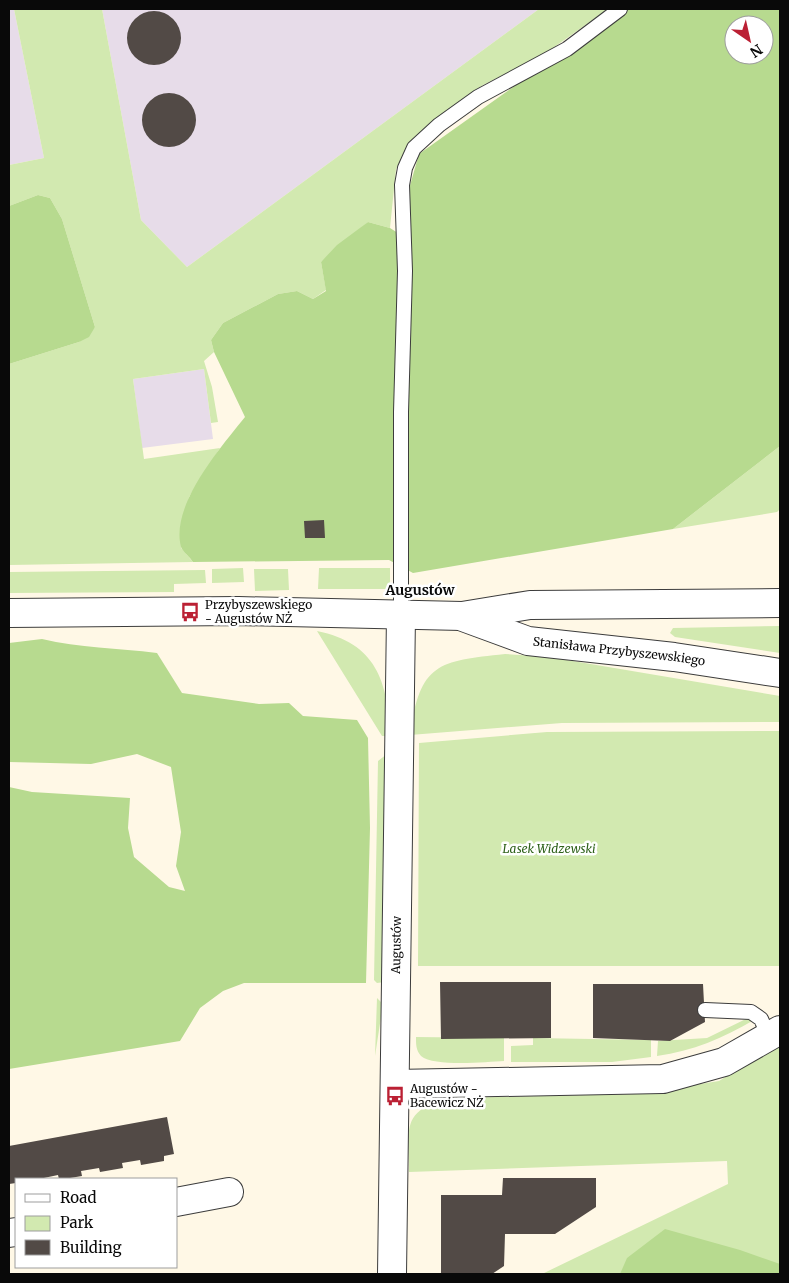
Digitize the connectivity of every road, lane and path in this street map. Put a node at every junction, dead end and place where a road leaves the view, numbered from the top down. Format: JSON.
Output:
{"nodes":[{"id":1,"x":620,"y":9,"type":"edge"},
{"id":2,"x":780,"y":603,"type":"edge"},
{"id":3,"x":9,"y":613,"type":"edge"},
{"id":4,"x":402,"y":615,"type":"junction"},
{"id":5,"x":462,"y":616,"type":"junction"},
{"id":6,"x":780,"y":673,"type":"edge"},
{"id":7,"x":704,"y":1010,"type":"dead end"},
{"id":8,"x":775,"y":1034,"type":"edge"},
{"id":9,"x":395,"y":1084,"type":"junction"},
{"id":10,"x":229,"y":1192,"type":"dead end"},
{"id":11,"x":178,"y":1202,"type":"edge"},
{"id":12,"x":392,"y":1274,"type":"edge"}],
"edges":[{"from":1,"to":4,"type":"lane"},
{"from":2,"to":5,"type":"street","name":"Stanisława Przybyszewskiego"},
{"from":3,"to":4,"type":"street","name":"Stanisława Przybyszewskiego"},
{"from":4,"to":5,"type":"street","name":"Stanisława Przybyszewskiego"},
{"from":4,"to":9,"type":"street","name":"Augustów"},
{"from":5,"to":6,"type":"street","name":"Stanisława Przybyszewskiego"},
{"from":7,"to":8,"type":"lane"},
{"from":8,"to":9,"type":"street"},
{"from":9,"to":12,"type":"street","name":"Augustów"},
{"from":10,"to":11,"type":"street"}]}
